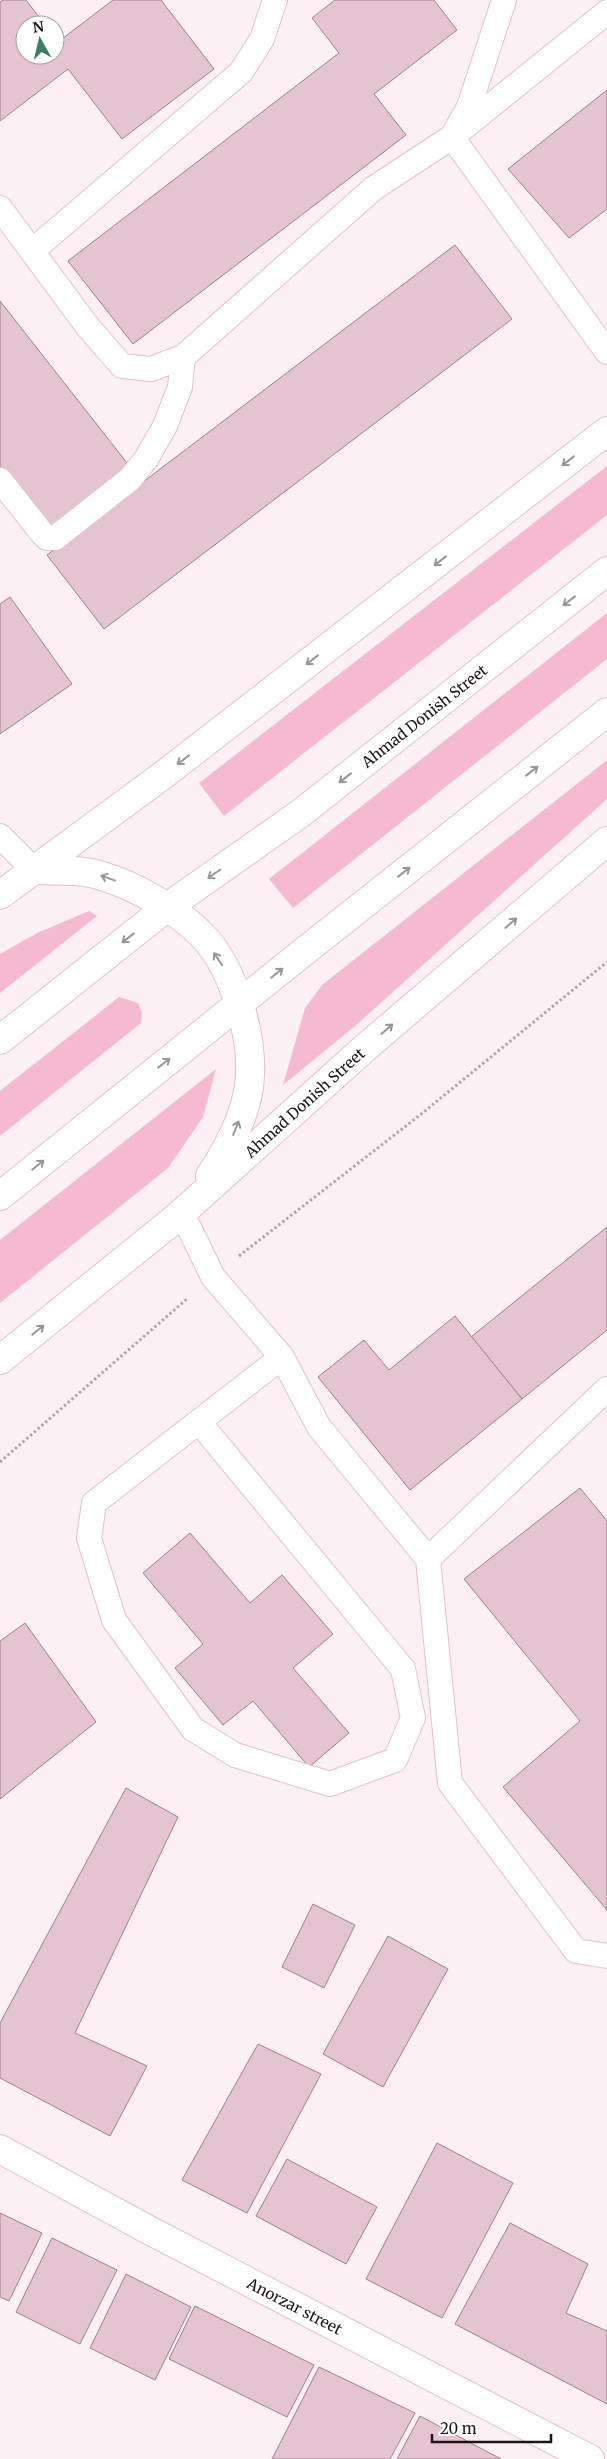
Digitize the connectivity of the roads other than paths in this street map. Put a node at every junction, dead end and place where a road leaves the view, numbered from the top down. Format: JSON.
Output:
{"nodes":[{"id":1,"x":275,"y":0,"type":"edge"},
{"id":2,"x":504,"y":0,"type":"edge"},
{"id":3,"x":607,"y":12,"type":"edge"},
{"id":4,"x":452,"y":138,"type":"junction"},
{"id":5,"x":0,"y":208,"type":"edge"},
{"id":6,"x":32,"y":251,"type":"junction"},
{"id":7,"x":607,"y":352,"type":"edge"},
{"id":8,"x":184,"y":357,"type":"junction"},
{"id":9,"x":607,"y":431,"type":"edge"},
{"id":10,"x":0,"y":480,"type":"edge"},
{"id":11,"x":607,"y":571,"type":"edge"},
{"id":12,"x":607,"y":712,"type":"edge"},
{"id":13,"x":0,"y":836,"type":"edge"},
{"id":14,"x":607,"y":841,"type":"edge"},
{"id":15,"x":34,"y":870,"type":"junction"},
{"id":16,"x":0,"y":895,"type":"edge"},
{"id":17,"x":166,"y":908,"type":"junction"},
{"id":18,"x":239,"y":1003,"type":"junction"},
{"id":19,"x":0,"y":1040,"type":"edge"},
{"id":20,"x":0,"y":1196,"type":"edge"},
{"id":21,"x":182,"y":1213,"type":"junction"},
{"id":22,"x":282,"y":1357,"type":"junction"},
{"id":23,"x":0,"y":1360,"type":"edge"},
{"id":24,"x":605,"y":1393,"type":"edge"},
{"id":25,"x":199,"y":1422,"type":"junction"},
{"id":26,"x":428,"y":1559,"type":"junction"},
{"id":27,"x":607,"y":1956,"type":"edge"},
{"id":28,"x":0,"y":2149,"type":"edge"},
{"id":29,"x":590,"y":2459,"type":"edge"}],
"edges":[{"from":1,"to":6,"type":"lane"},
{"from":2,"to":4,"type":"lane"},
{"from":3,"to":4,"type":"lane"},
{"from":4,"to":7,"type":"lane"},
{"from":4,"to":8,"type":"lane"},
{"from":5,"to":6,"type":"lane"},
{"from":6,"to":8,"type":"lane"},
{"from":8,"to":10,"type":"lane"},
{"from":9,"to":15,"type":"main road","one_way":true},
{"from":11,"to":17,"type":"main road","name":"Ahmad Donish Street","one_way":true},
{"from":18,"to":12,"type":"main road","one_way":true},
{"from":13,"to":15,"type":"lane"},
{"from":21,"to":14,"type":"main road","name":"Ahmad Donish Street","one_way":true},
{"from":15,"to":16,"type":"main road"},
{"from":17,"to":15,"type":"main road","one_way":true},
{"from":18,"to":17,"type":"main road","one_way":true},
{"from":17,"to":19,"type":"main road","name":"Ahmad Donish Street","one_way":true},
{"from":20,"to":18,"type":"main road","one_way":true},
{"from":21,"to":18,"type":"main road","one_way":true},
{"from":21,"to":22,"type":"lane"},
{"from":23,"to":21,"type":"main road","name":"Ahmad Donish Street","one_way":true},
{"from":22,"to":25,"type":"lane"},
{"from":22,"to":26,"type":"lane"},
{"from":24,"to":26,"type":"lane"},
{"from":25,"to":25,"type":"lane"},
{"from":26,"to":27,"type":"lane"},
{"from":28,"to":29,"type":"main road","name":"Anorzar street"}]}
